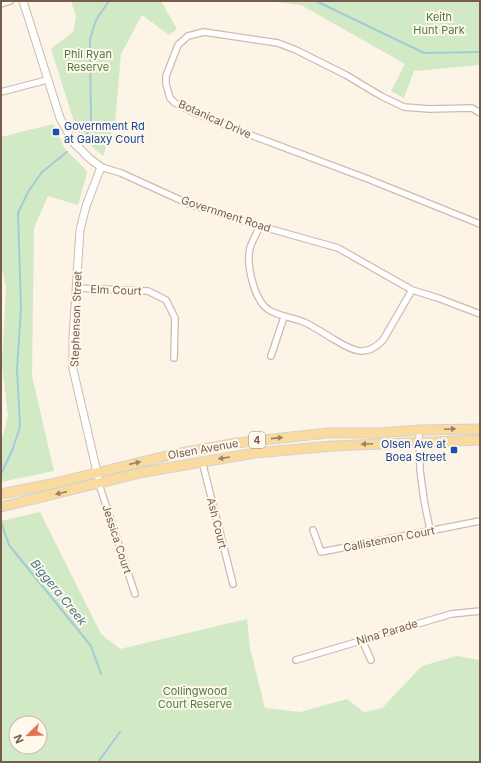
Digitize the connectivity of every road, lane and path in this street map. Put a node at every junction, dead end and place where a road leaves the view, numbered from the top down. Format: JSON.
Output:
{"nodes":[{"id":1,"x":10,"y":1,"type":"edge"},
{"id":2,"x":24,"y":1,"type":"edge"},
{"id":3,"x":1,"y":4,"type":"edge"},
{"id":4,"x":47,"y":80,"type":"junction"},
{"id":5,"x":1,"y":92,"type":"edge"},
{"id":6,"x":480,"y":113,"type":"edge"},
{"id":7,"x":101,"y":167,"type":"junction"},
{"id":8,"x":480,"y":224,"type":"edge"},
{"id":9,"x":260,"y":226,"type":"junction"},
{"id":10,"x":76,"y":288,"type":"junction"},
{"id":11,"x":412,"y":290,"type":"junction"},
{"id":12,"x":480,"y":314,"type":"edge"},
{"id":13,"x":284,"y":317,"type":"junction"},
{"id":14,"x":271,"y":356,"type":"dead end"},
{"id":15,"x":174,"y":358,"type":"dead end"},
{"id":16,"x":480,"y":429,"type":"edge"},
{"id":17,"x":419,"y":430,"type":"junction"},
{"id":18,"x":480,"y":440,"type":"edge"},
{"id":19,"x":420,"y":442,"type":"junction"},
{"id":20,"x":202,"y":461,"type":"junction"},
{"id":21,"x":97,"y":472,"type":"junction"},
{"id":22,"x":99,"y":484,"type":"junction"},
{"id":23,"x":1,"y":494,"type":"edge"},
{"id":24,"x":1,"y":507,"type":"edge"},
{"id":25,"x":480,"y":521,"type":"edge"},
{"id":26,"x":313,"y":530,"type":"dead end"},
{"id":27,"x":430,"y":530,"type":"junction"},
{"id":28,"x":233,"y":584,"type":"dead end"},
{"id":29,"x":135,"y":594,"type":"dead end"},
{"id":30,"x":480,"y":611,"type":"edge"},
{"id":31,"x":362,"y":640,"type":"junction"},
{"id":32,"x":296,"y":660,"type":"dead end"},
{"id":33,"x":371,"y":660,"type":"dead end"}],
"edges":[{"from":1,"to":3,"type":"street"},
{"from":2,"to":4,"type":"street","name":"Government Road"},
{"from":4,"to":5,"type":"street"},
{"from":4,"to":7,"type":"street","name":"Government Road"},
{"from":6,"to":8,"type":"street","name":"Botanical Drive"},
{"from":7,"to":9,"type":"street","name":"Government Road"},
{"from":7,"to":10,"type":"street","name":"Stephenson Street"},
{"from":9,"to":11,"type":"street","name":"Government Road"},
{"from":9,"to":13,"type":"street"},
{"from":10,"to":15,"type":"street","name":"Elm Court"},
{"from":10,"to":21,"type":"street","name":"Stephenson Street"},
{"from":11,"to":12,"type":"street","name":"Government Road"},
{"from":11,"to":13,"type":"street"},
{"from":13,"to":14,"type":"street"},
{"from":17,"to":16,"type":"main road","name":"Olsen Avenue","number":"4","one_way":true},
{"from":17,"to":19,"type":"street"},
{"from":21,"to":17,"type":"main road","name":"Olsen Avenue","number":"4","one_way":true},
{"from":18,"to":19,"type":"main road","name":"Olsen Avenue","number":"4"},
{"from":19,"to":20,"type":"main road","name":"Olsen Avenue","number":"4","one_way":true},
{"from":19,"to":27,"type":"street"},
{"from":20,"to":22,"type":"main road","name":"Olsen Avenue","number":"4"},
{"from":20,"to":28,"type":"street","name":"Ash Court"},
{"from":21,"to":22,"type":"street","name":"Jessica Court"},
{"from":21,"to":23,"type":"main road","name":"Olsen Avenue","number":"4"},
{"from":22,"to":24,"type":"main road","name":"Olsen Avenue","number":"4","one_way":true},
{"from":22,"to":29,"type":"street","name":"Jessica Court"},
{"from":25,"to":27,"type":"street","name":"Callistemon Court"},
{"from":26,"to":27,"type":"street","name":"Callistemon Court"},
{"from":30,"to":31,"type":"street","name":"Nina Parade"},
{"from":31,"to":32,"type":"street","name":"Nina Parade"},
{"from":31,"to":33,"type":"street"}]}
